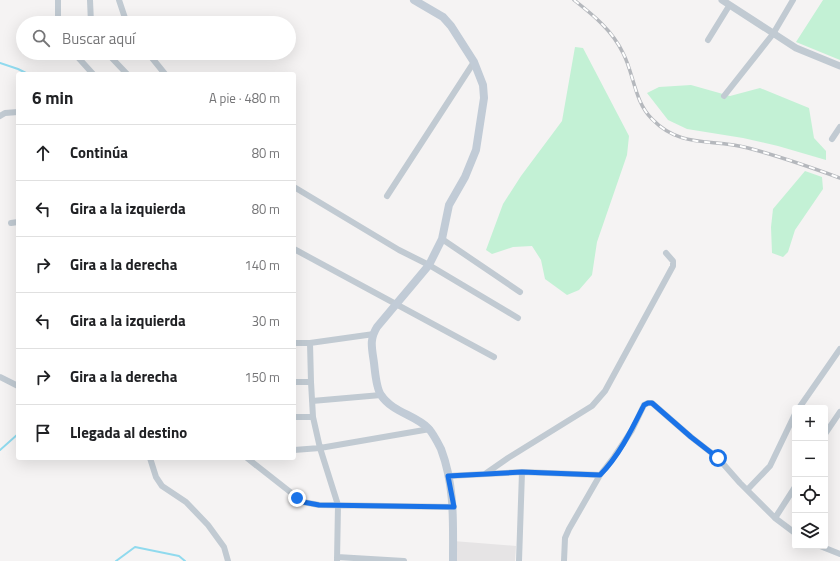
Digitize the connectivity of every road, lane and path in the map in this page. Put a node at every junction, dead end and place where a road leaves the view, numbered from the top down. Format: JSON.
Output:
{"nodes":[{"id":1,"x":58,"y":0,"type":"edge"},
{"id":2,"x":90,"y":0,"type":"edge"},
{"id":3,"x":120,"y":0,"type":"edge"},
{"id":4,"x":414,"y":0,"type":"edge"},
{"id":5,"x":722,"y":0,"type":"edge"},
{"id":6,"x":793,"y":0,"type":"edge"},
{"id":7,"x":729,"y":6,"type":"junction"},
{"id":8,"x":58,"y":16,"type":"edge"},
{"id":9,"x":91,"y":16,"type":"edge"},
{"id":10,"x":124,"y":16,"type":"edge"},
{"id":11,"x":773,"y":34,"type":"junction"},
{"id":12,"x":708,"y":40,"type":"dead end"},
{"id":13,"x":80,"y":60,"type":"edge"},
{"id":14,"x":114,"y":60,"type":"edge"},
{"id":15,"x":154,"y":60,"type":"edge"},
{"id":16,"x":474,"y":62,"type":"junction"},
{"id":17,"x":840,"y":66,"type":"edge"},
{"id":18,"x":91,"y":72,"type":"edge"},
{"id":19,"x":125,"y":72,"type":"edge"},
{"id":20,"x":163,"y":72,"type":"edge"},
{"id":21,"x":724,"y":96,"type":"dead end"},
{"id":22,"x":16,"y":112,"type":"edge"},
{"id":23,"x":0,"y":116,"type":"edge"},
{"id":24,"x":840,"y":127,"type":"edge"},
{"id":25,"x":832,"y":140,"type":"dead end"},
{"id":26,"x":296,"y":188,"type":"edge"},
{"id":27,"x":387,"y":196,"type":"dead end"},
{"id":28,"x":442,"y":239,"type":"junction"},
{"id":29,"x":296,"y":250,"type":"edge"},
{"id":30,"x":666,"y":253,"type":"dead end"},
{"id":31,"x":429,"y":265,"type":"junction"},
{"id":32,"x":520,"y":292,"type":"dead end"},
{"id":33,"x":398,"y":304,"type":"junction"},
{"id":34,"x":518,"y":318,"type":"dead end"},
{"id":35,"x":374,"y":334,"type":"junction"},
{"id":36,"x":296,"y":343,"type":"edge"},
{"id":37,"x":310,"y":343,"type":"junction"},
{"id":38,"x":840,"y":349,"type":"edge"},
{"id":39,"x":494,"y":357,"type":"dead end"},
{"id":40,"x":0,"y":377,"type":"edge"},
{"id":41,"x":296,"y":382,"type":"edge"},
{"id":42,"x":310,"y":382,"type":"junction"},
{"id":43,"x":16,"y":385,"type":"edge"},
{"id":44,"x":381,"y":395,"type":"junction"},
{"id":45,"x":312,"y":401,"type":"junction"},
{"id":46,"x":801,"y":405,"type":"edge"},
{"id":47,"x":840,"y":412,"type":"edge"},
{"id":48,"x":296,"y":417,"type":"edge"},
{"id":49,"x":313,"y":417,"type":"junction"},
{"id":50,"x":792,"y":420,"type":"edge"},
{"id":51,"x":430,"y":429,"type":"junction"},
{"id":52,"x":828,"y":430,"type":"edge"},
{"id":53,"x":320,"y":448,"type":"junction"},
{"id":54,"x":296,"y":450,"type":"edge"},
{"id":55,"x":151,"y":460,"type":"edge"},
{"id":56,"x":249,"y":460,"type":"edge"},
{"id":57,"x":522,"y":472,"type":"junction"},
{"id":58,"x":485,"y":474,"type":"junction"},
{"id":59,"x":600,"y":475,"type":"junction"},
{"id":60,"x":448,"y":476,"type":"junction"},
{"id":61,"x":748,"y":489,"type":"junction"},
{"id":62,"x":792,"y":491,"type":"edge"},
{"id":63,"x":338,"y":505,"type":"junction"},
{"id":64,"x":454,"y":507,"type":"junction"},
{"id":65,"x":775,"y":518,"type":"junction"},
{"id":66,"x":792,"y":531,"type":"edge"},
{"id":67,"x":828,"y":549,"type":"edge"},
{"id":68,"x":840,"y":554,"type":"edge"},
{"id":69,"x":337,"y":559,"type":"edge"},
{"id":70,"x":228,"y":561,"type":"edge"},
{"id":71,"x":404,"y":561,"type":"edge"},
{"id":72,"x":453,"y":561,"type":"edge"},
{"id":73,"x":519,"y":561,"type":"edge"},
{"id":74,"x":564,"y":561,"type":"edge"}],
"edges":[{"from":1,"to":8,"type":"street"},
{"from":2,"to":9,"type":"street"},
{"from":3,"to":10,"type":"street"},
{"from":4,"to":16,"type":"main road"},
{"from":5,"to":7,"type":"street"},
{"from":6,"to":11,"type":"street"},
{"from":7,"to":11,"type":"street"},
{"from":7,"to":12,"type":"street"},
{"from":11,"to":17,"type":"street"},
{"from":11,"to":21,"type":"street"},
{"from":13,"to":18,"type":"street"},
{"from":14,"to":19,"type":"street"},
{"from":15,"to":20,"type":"street"},
{"from":16,"to":27,"type":"street"},
{"from":16,"to":28,"type":"main road"},
{"from":22,"to":23,"type":"street"},
{"from":24,"to":25,"type":"street"},
{"from":26,"to":31,"type":"street"},
{"from":28,"to":31,"type":"main road"},
{"from":28,"to":32,"type":"street"},
{"from":29,"to":33,"type":"street"},
{"from":30,"to":58,"type":"street"},
{"from":31,"to":33,"type":"main road"},
{"from":31,"to":34,"type":"street"},
{"from":33,"to":35,"type":"main road"},
{"from":33,"to":39,"type":"street"},
{"from":35,"to":37,"type":"street"},
{"from":35,"to":44,"type":"main road"},
{"from":36,"to":37,"type":"street"},
{"from":37,"to":42,"type":"street"},
{"from":38,"to":46,"type":"street"},
{"from":40,"to":43,"type":"street"},
{"from":41,"to":42,"type":"street"},
{"from":42,"to":45,"type":"street"},
{"from":44,"to":45,"type":"street"},
{"from":44,"to":51,"type":"main road"},
{"from":45,"to":49,"type":"street"},
{"from":47,"to":52,"type":"street"},
{"from":48,"to":49,"type":"street"},
{"from":49,"to":53,"type":"street"},
{"from":50,"to":61,"type":"street"},
{"from":51,"to":53,"type":"street"},
{"from":51,"to":60,"type":"main road"},
{"from":53,"to":54,"type":"street"},
{"from":53,"to":63,"type":"street"},
{"from":55,"to":70,"type":"street"},
{"from":56,"to":63,"type":"street"},
{"from":57,"to":58,"type":"street"},
{"from":57,"to":59,"type":"street"},
{"from":57,"to":73,"type":"street"},
{"from":58,"to":60,"type":"street"},
{"from":59,"to":61,"type":"street"},
{"from":59,"to":74,"type":"street"},
{"from":60,"to":64,"type":"main road"},
{"from":61,"to":65,"type":"street"},
{"from":62,"to":65,"type":"street"},
{"from":63,"to":64,"type":"street"},
{"from":63,"to":69,"type":"street"},
{"from":64,"to":72,"type":"main road"},
{"from":65,"to":66,"type":"street"},
{"from":67,"to":68,"type":"street"},
{"from":69,"to":71,"type":"street"}]}
